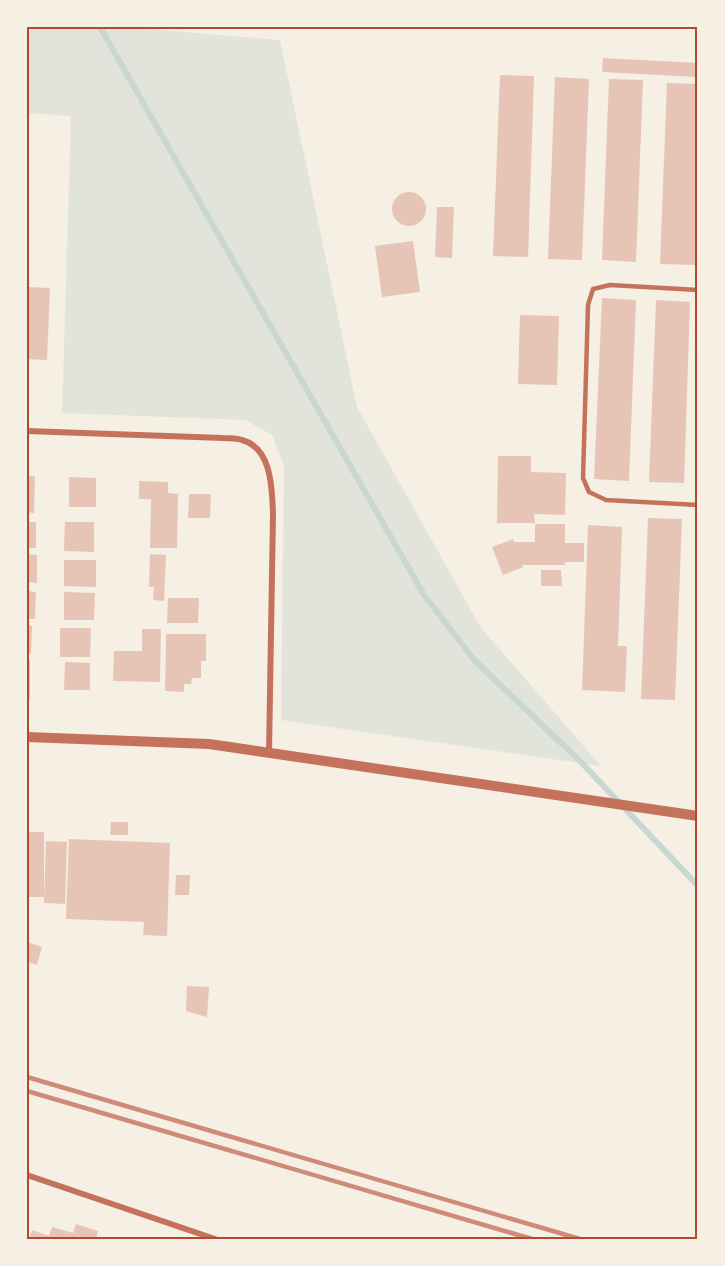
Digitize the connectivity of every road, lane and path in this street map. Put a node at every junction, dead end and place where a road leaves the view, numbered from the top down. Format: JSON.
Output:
{"nodes":[{"id":1,"x":698,"y":290,"type":"edge"},
{"id":2,"x":27,"y":431,"type":"edge"},
{"id":3,"x":698,"y":505,"type":"edge"},
{"id":4,"x":27,"y":737,"type":"edge"},
{"id":5,"x":269,"y":752,"type":"junction"},
{"id":6,"x":698,"y":816,"type":"edge"},
{"id":7,"x":27,"y":1175,"type":"edge"},
{"id":8,"x":215,"y":1239,"type":"edge"}],
"edges":[{"from":1,"to":3,"type":"lane"},
{"from":2,"to":5,"type":"street"},
{"from":4,"to":5,"type":"street"},
{"from":5,"to":6,"type":"street"},
{"from":7,"to":8,"type":"street"}]}
